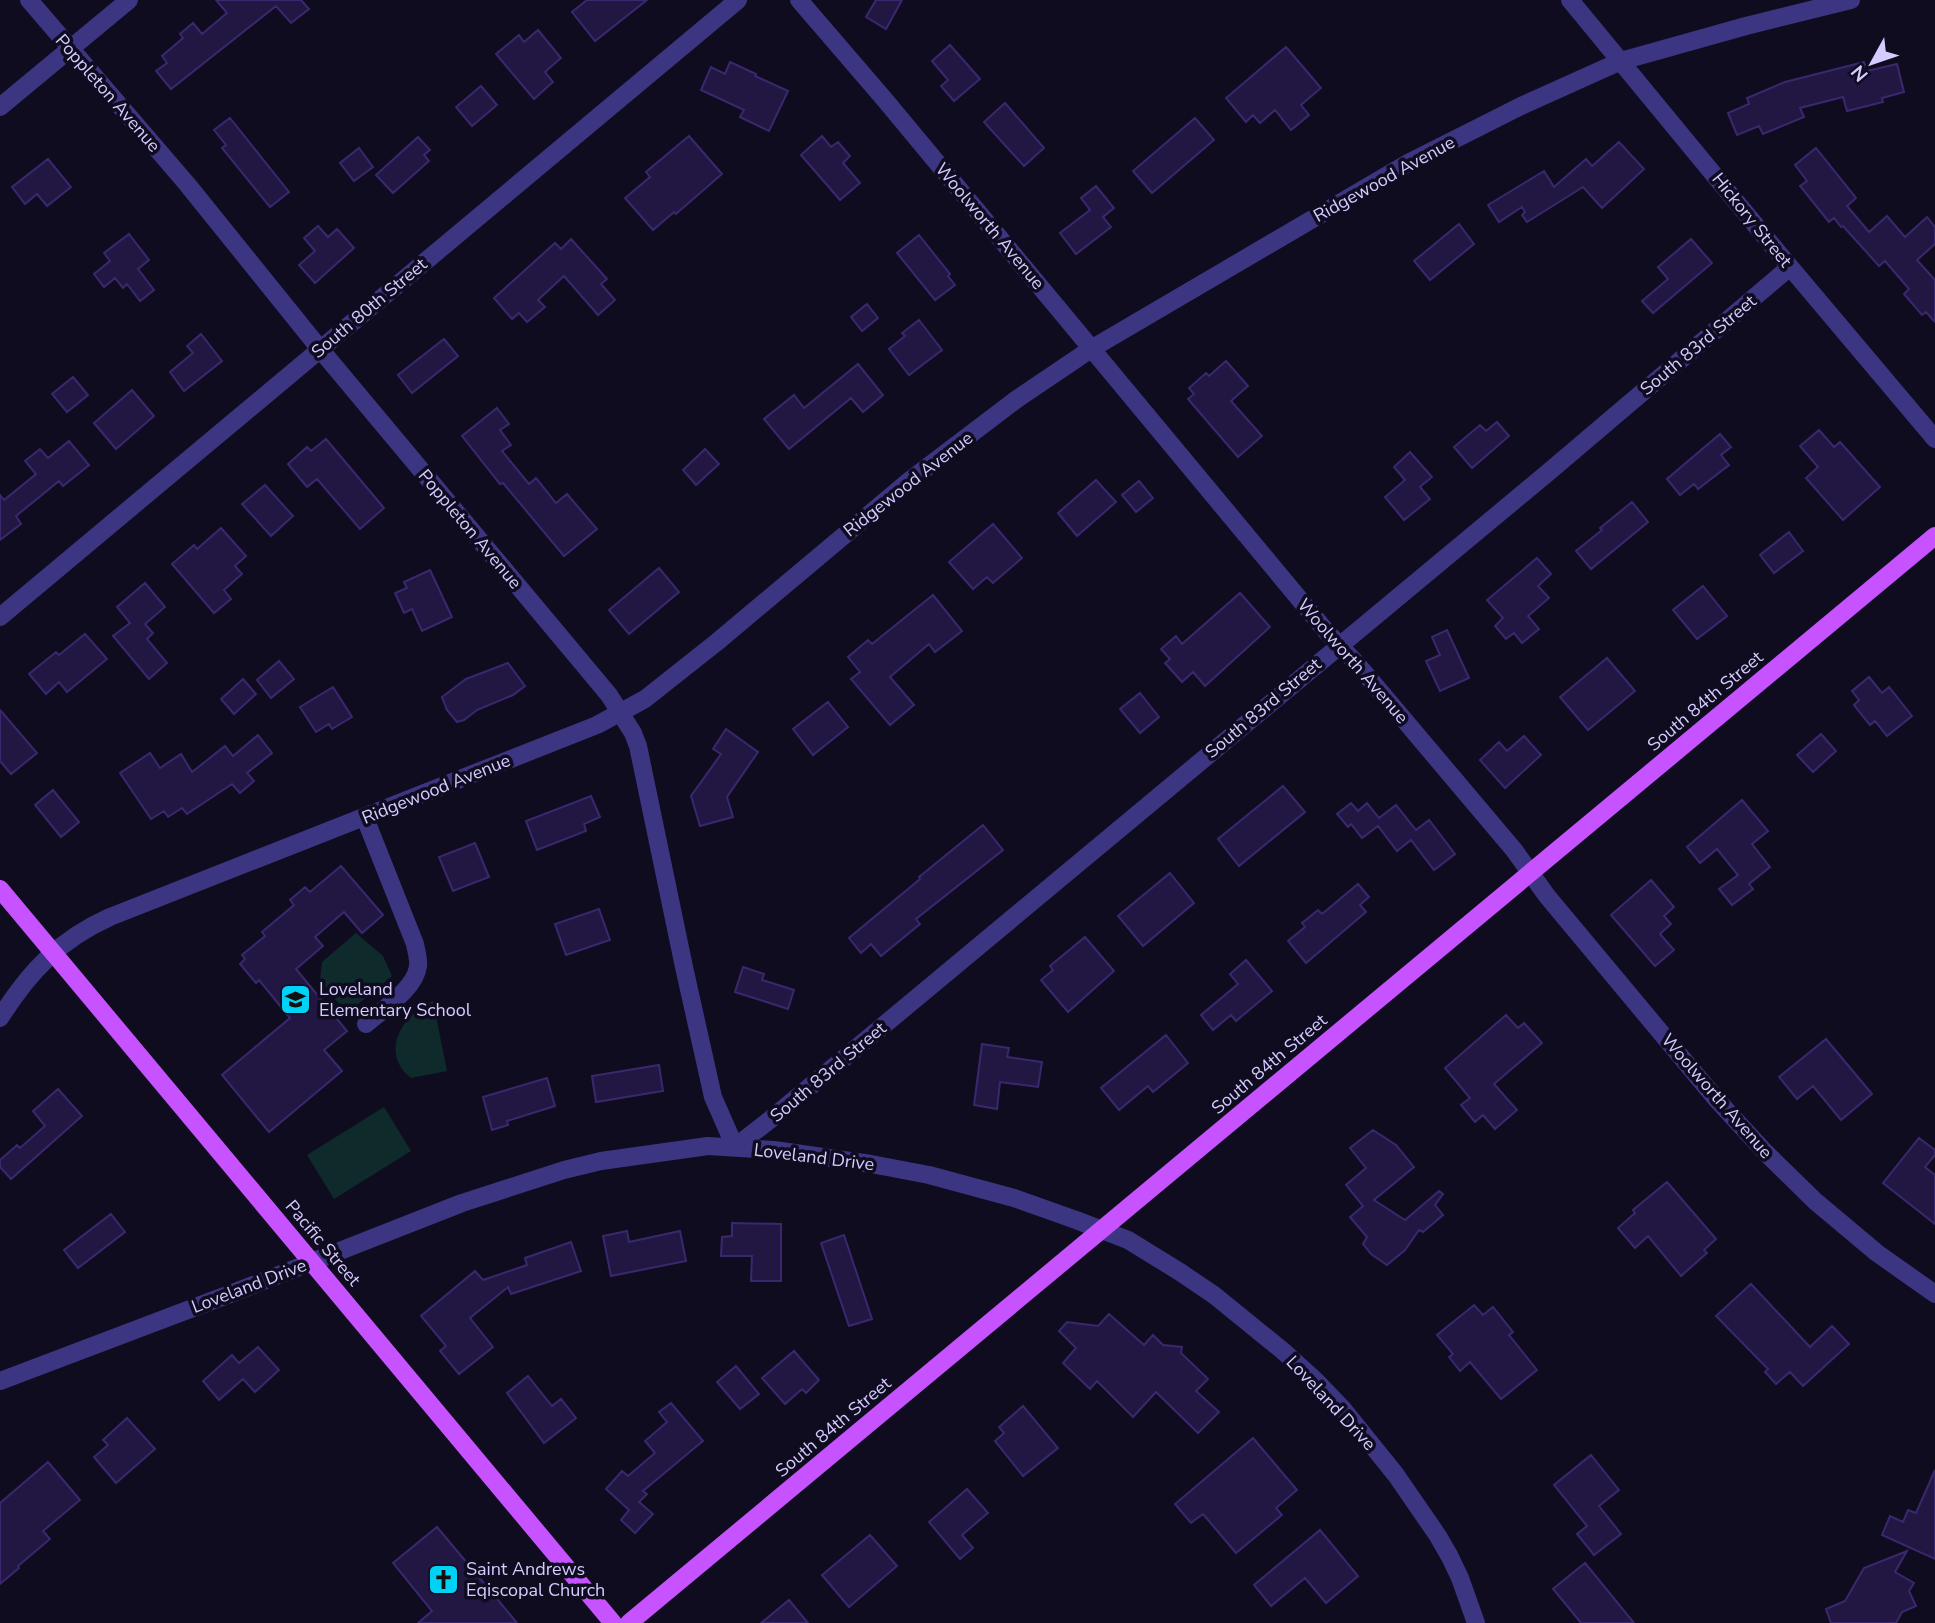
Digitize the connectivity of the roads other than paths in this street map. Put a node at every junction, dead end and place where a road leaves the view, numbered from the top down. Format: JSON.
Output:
{"nodes":[{"id":1,"x":29,"y":0,"type":"edge"},
{"id":2,"x":129,"y":0,"type":"edge"},
{"id":3,"x":738,"y":0,"type":"edge"},
{"id":4,"x":799,"y":0,"type":"edge"},
{"id":5,"x":1570,"y":0,"type":"edge"},
{"id":6,"x":1851,"y":0,"type":"edge"},
{"id":7,"x":70,"y":49,"type":"junction"},
{"id":8,"x":1621,"y":61,"type":"junction"},
{"id":9,"x":0,"y":107,"type":"edge"},
{"id":10,"x":1790,"y":267,"type":"junction"},
{"id":11,"x":320,"y":349,"type":"junction"},
{"id":12,"x":1091,"y":349,"type":"junction"},
{"id":13,"x":1935,"y":439,"type":"edge"},
{"id":14,"x":1935,"y":536,"type":"edge"},
{"id":15,"x":0,"y":617,"type":"edge"},
{"id":16,"x":1339,"y":645,"type":"junction"},
{"id":17,"x":620,"y":712,"type":"junction"},
{"id":18,"x":365,"y":818,"type":"junction"},
{"id":19,"x":1531,"y":873,"type":"junction"},
{"id":20,"x":0,"y":890,"type":"edge"},
{"id":21,"x":52,"y":953,"type":"junction"},
{"id":22,"x":0,"y":1018,"type":"edge"},
{"id":23,"x":366,"y":1024,"type":"dead end"},
{"id":24,"x":735,"y":1147,"type":"junction"},
{"id":25,"x":1101,"y":1231,"type":"junction"},
{"id":26,"x":311,"y":1262,"type":"junction"},
{"id":27,"x":1935,"y":1294,"type":"edge"},
{"id":28,"x":0,"y":1381,"type":"edge"},
{"id":29,"x":613,"y":1623,"type":"edge"},
{"id":30,"x":629,"y":1623,"type":"edge"},
{"id":31,"x":1476,"y":1623,"type":"edge"}],
"edges":[{"from":1,"to":7,"type":"street","name":"Poppleton Avenue"},
{"from":2,"to":7,"type":"street"},
{"from":3,"to":11,"type":"street","name":"South 80th Street"},
{"from":4,"to":12,"type":"street","name":"Woolworth Avenue"},
{"from":5,"to":8,"type":"street","name":"Hickory Street"},
{"from":6,"to":8,"type":"street","name":"Ridgewood Avenue"},
{"from":7,"to":9,"type":"street"},
{"from":7,"to":11,"type":"street","name":"Poppleton Avenue"},
{"from":8,"to":10,"type":"street","name":"Hickory Street"},
{"from":8,"to":12,"type":"street","name":"Ridgewood Avenue"},
{"from":10,"to":13,"type":"street","name":"Hickory Street"},
{"from":10,"to":16,"type":"street","name":"South 83rd Street"},
{"from":11,"to":15,"type":"street","name":"South 80th Street"},
{"from":11,"to":17,"type":"street","name":"Poppleton Avenue"},
{"from":12,"to":16,"type":"street","name":"Woolworth Avenue"},
{"from":12,"to":17,"type":"street","name":"Ridgewood Avenue"},
{"from":14,"to":19,"type":"main road","name":"South 84th Street"},
{"from":16,"to":19,"type":"street","name":"Woolworth Avenue"},
{"from":16,"to":24,"type":"street","name":"South 83rd Street"},
{"from":17,"to":18,"type":"street","name":"Ridgewood Avenue"},
{"from":17,"to":24,"type":"street","name":"Poppleton Avenue"},
{"from":18,"to":21,"type":"street","name":"Ridgewood Avenue"},
{"from":18,"to":23,"type":"street"},
{"from":19,"to":25,"type":"main road","name":"South 84th Street"},
{"from":19,"to":27,"type":"street","name":"Woolworth Avenue"},
{"from":20,"to":21,"type":"main road","name":"Pacific Street"},
{"from":21,"to":22,"type":"street","name":"Ridgewood Avenue"},
{"from":21,"to":26,"type":"main road","name":"Pacific Street"},
{"from":24,"to":25,"type":"street","name":"Loveland Drive"},
{"from":24,"to":26,"type":"street","name":"Loveland Drive"},
{"from":25,"to":30,"type":"main road","name":"South 84th Street"},
{"from":25,"to":31,"type":"street","name":"Loveland Drive"},
{"from":26,"to":28,"type":"street","name":"Loveland Drive"},
{"from":26,"to":29,"type":"main road","name":"Pacific Street"}]}
